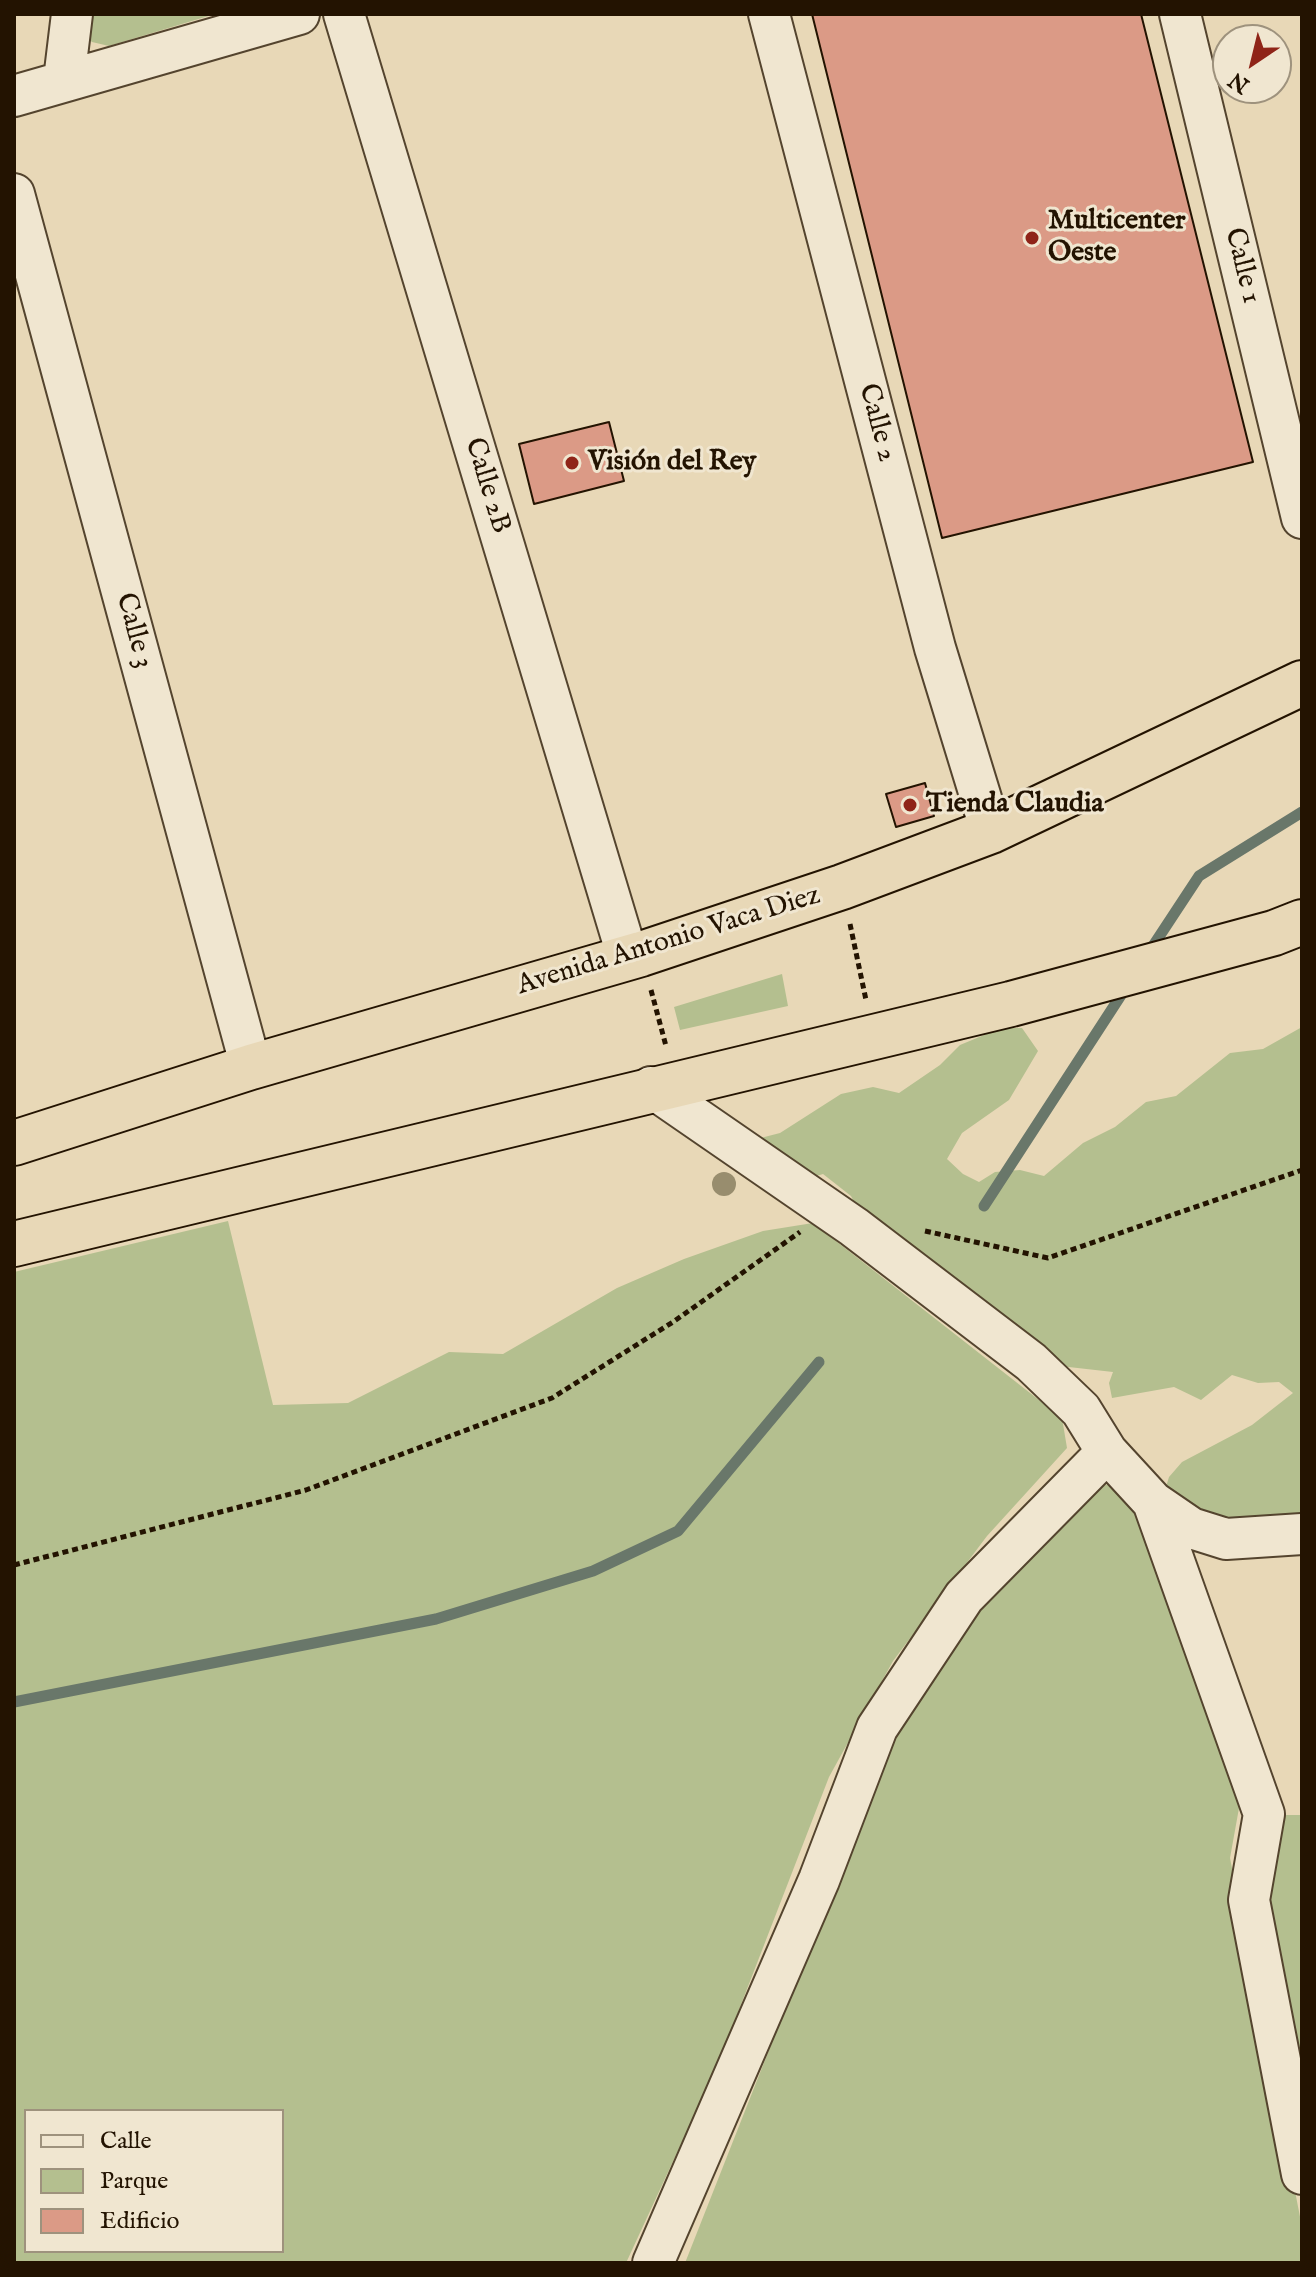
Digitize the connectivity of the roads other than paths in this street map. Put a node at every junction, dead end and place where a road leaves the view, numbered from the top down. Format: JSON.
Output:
{"nodes":[{"id":1,"x":72,"y":14,"type":"edge"},
{"id":2,"x":299,"y":14,"type":"edge"},
{"id":3,"x":344,"y":14,"type":"edge"},
{"id":4,"x":769,"y":14,"type":"edge"},
{"id":5,"x":1180,"y":14,"type":"edge"},
{"id":6,"x":64,"y":80,"type":"junction"},
{"id":7,"x":14,"y":96,"type":"edge"},
{"id":8,"x":14,"y":194,"type":"edge"},
{"id":9,"x":1302,"y":518,"type":"edge"},
{"id":10,"x":1302,"y":683,"type":"edge"},
{"id":11,"x":991,"y":831,"type":"junction"},
{"id":12,"x":1288,"y":927,"type":"edge"},
{"id":13,"x":634,"y":956,"type":"junction"},
{"id":14,"x":251,"y":1067,"type":"junction"},
{"id":15,"x":663,"y":1085,"type":"junction"},
{"id":16,"x":14,"y":1143,"type":"edge"},
{"id":17,"x":14,"y":1244,"type":"edge"},
{"id":18,"x":1107,"y":1452,"type":"junction"},
{"id":19,"x":1153,"y":1502,"type":"junction"},
{"id":20,"x":1302,"y":1534,"type":"edge"},
{"id":21,"x":1302,"y":2174,"type":"edge"},
{"id":22,"x":653,"y":2263,"type":"edge"}],
"edges":[{"from":1,"to":6,"type":"street"},
{"from":2,"to":6,"type":"street"},
{"from":3,"to":13,"type":"street","name":"Calle 2B"},
{"from":4,"to":11,"type":"street","name":"Calle 2"},
{"from":5,"to":9,"type":"street","name":"Calle 1"},
{"from":6,"to":7,"type":"street"},
{"from":8,"to":14,"type":"street","name":"Calle 3"},
{"from":10,"to":11,"type":"highway","name":"Avenida Antonio Vaca Diez"},
{"from":11,"to":13,"type":"highway","name":"Avenida Antonio Vaca Diez"},
{"from":12,"to":15,"type":"highway"},
{"from":13,"to":14,"type":"highway","name":"Avenida Antonio Vaca Diez"},
{"from":14,"to":16,"type":"highway","name":"Avenida Antonio Vaca Diez"},
{"from":15,"to":17,"type":"highway"},
{"from":15,"to":18,"type":"street"},
{"from":18,"to":19,"type":"street"},
{"from":18,"to":22,"type":"street"},
{"from":19,"to":20,"type":"street"},
{"from":19,"to":21,"type":"street"}]}
